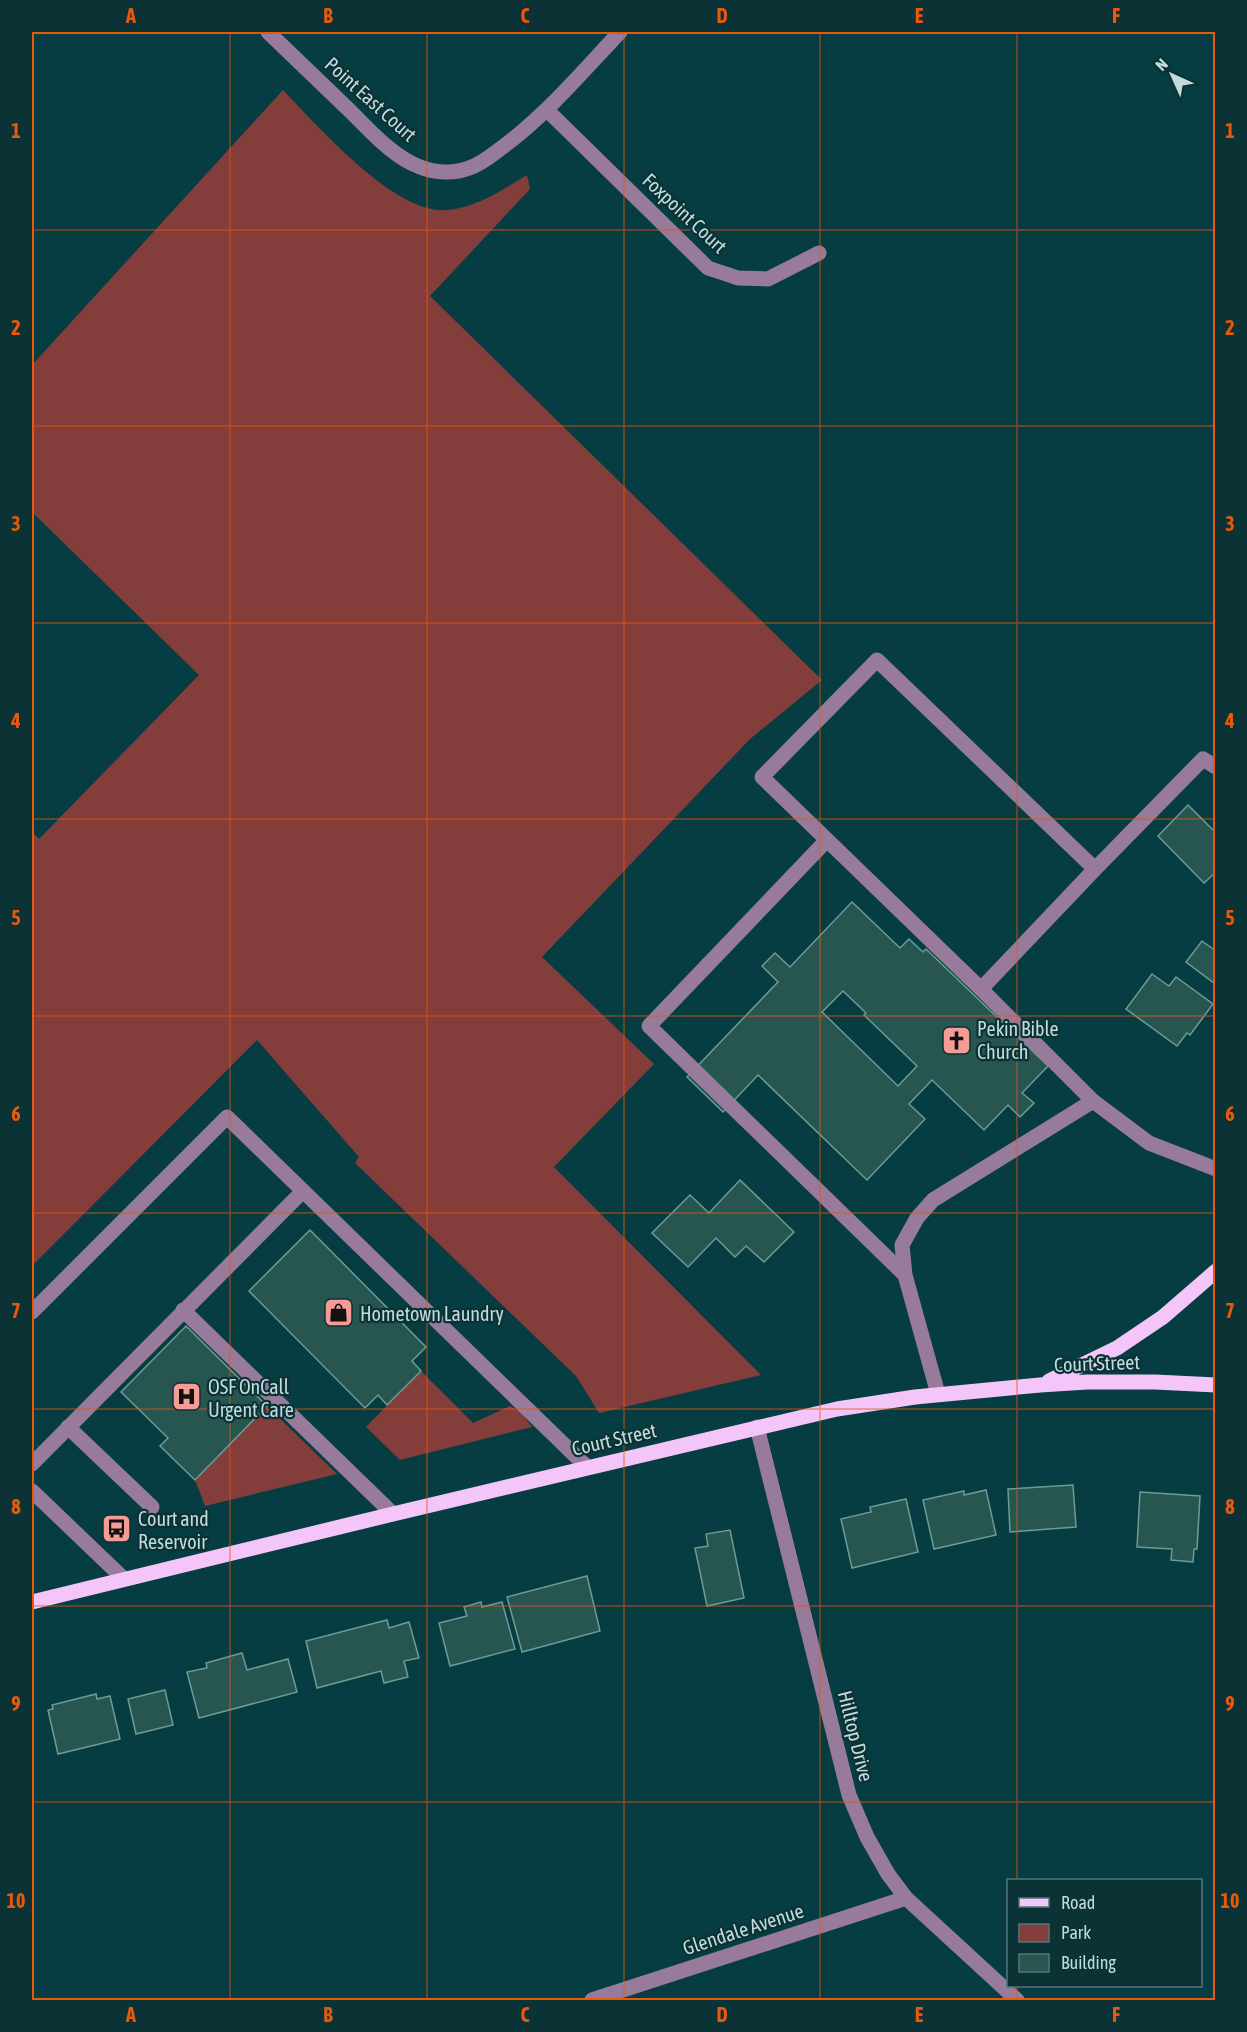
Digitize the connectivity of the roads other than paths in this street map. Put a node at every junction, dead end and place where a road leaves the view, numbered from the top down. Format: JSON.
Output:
{"nodes":[{"id":1,"x":268,"y":32,"type":"edge"},
{"id":2,"x":620,"y":32,"type":"edge"},
{"id":3,"x":547,"y":110,"type":"junction"},
{"id":4,"x":819,"y":253,"type":"dead end"},
{"id":5,"x":1215,"y":767,"type":"edge"},
{"id":6,"x":827,"y":840,"type":"junction"},
{"id":7,"x":1095,"y":869,"type":"junction"},
{"id":8,"x":981,"y":989,"type":"junction"},
{"id":9,"x":1093,"y":1101,"type":"junction"},
{"id":10,"x":1215,"y":1169,"type":"edge"},
{"id":11,"x":303,"y":1191,"type":"junction"},
{"id":12,"x":1215,"y":1272,"type":"edge"},
{"id":13,"x":904,"y":1275,"type":"junction"},
{"id":14,"x":183,"y":1310,"type":"junction"},
{"id":15,"x":32,"y":1312,"type":"edge"},
{"id":16,"x":1215,"y":1384,"type":"edge"},
{"id":17,"x":1040,"y":1385,"type":"junction"},
{"id":18,"x":938,"y":1394,"type":"junction"},
{"id":19,"x":68,"y":1427,"type":"junction"},
{"id":20,"x":757,"y":1427,"type":"junction"},
{"id":21,"x":32,"y":1464,"type":"edge"},
{"id":22,"x":588,"y":1467,"type":"junction"},
{"id":23,"x":32,"y":1491,"type":"edge"},
{"id":24,"x":152,"y":1507,"type":"dead end"},
{"id":25,"x":393,"y":1514,"type":"junction"},
{"id":26,"x":124,"y":1579,"type":"junction"},
{"id":27,"x":32,"y":1602,"type":"edge"},
{"id":28,"x":906,"y":1898,"type":"junction"},
{"id":29,"x":592,"y":2001,"type":"edge"},
{"id":30,"x":1017,"y":2001,"type":"edge"}],
"edges":[{"from":1,"to":3,"type":"street","name":"Point East Court"},
{"from":2,"to":3,"type":"street","name":"Point East Court"},
{"from":3,"to":4,"type":"street","name":"Foxpoint Court"},
{"from":5,"to":7,"type":"street"},
{"from":6,"to":7,"type":"street"},
{"from":6,"to":8,"type":"street"},
{"from":6,"to":13,"type":"street"},
{"from":7,"to":8,"type":"street"},
{"from":8,"to":9,"type":"street"},
{"from":9,"to":10,"type":"street"},
{"from":9,"to":13,"type":"street"},
{"from":11,"to":14,"type":"street"},
{"from":11,"to":15,"type":"street"},
{"from":11,"to":22,"type":"street"},
{"from":12,"to":17,"type":"main road"},
{"from":13,"to":18,"type":"street"},
{"from":14,"to":19,"type":"street"},
{"from":14,"to":25,"type":"street"},
{"from":16,"to":17,"type":"main road","name":"Court Street"},
{"from":17,"to":18,"type":"main road","name":"Court Street"},
{"from":18,"to":20,"type":"main road","name":"Court Street"},
{"from":19,"to":21,"type":"street"},
{"from":19,"to":24,"type":"street"},
{"from":20,"to":22,"type":"main road","name":"Court Street"},
{"from":20,"to":28,"type":"street","name":"Hilltop Drive"},
{"from":22,"to":25,"type":"main road","name":"Court Street"},
{"from":23,"to":26,"type":"street"},
{"from":25,"to":26,"type":"main road","name":"Court Street"},
{"from":26,"to":27,"type":"main road","name":"Court Street"},
{"from":28,"to":29,"type":"street","name":"Glendale Avenue"},
{"from":28,"to":30,"type":"street","name":"Hilltop Drive"}]}
